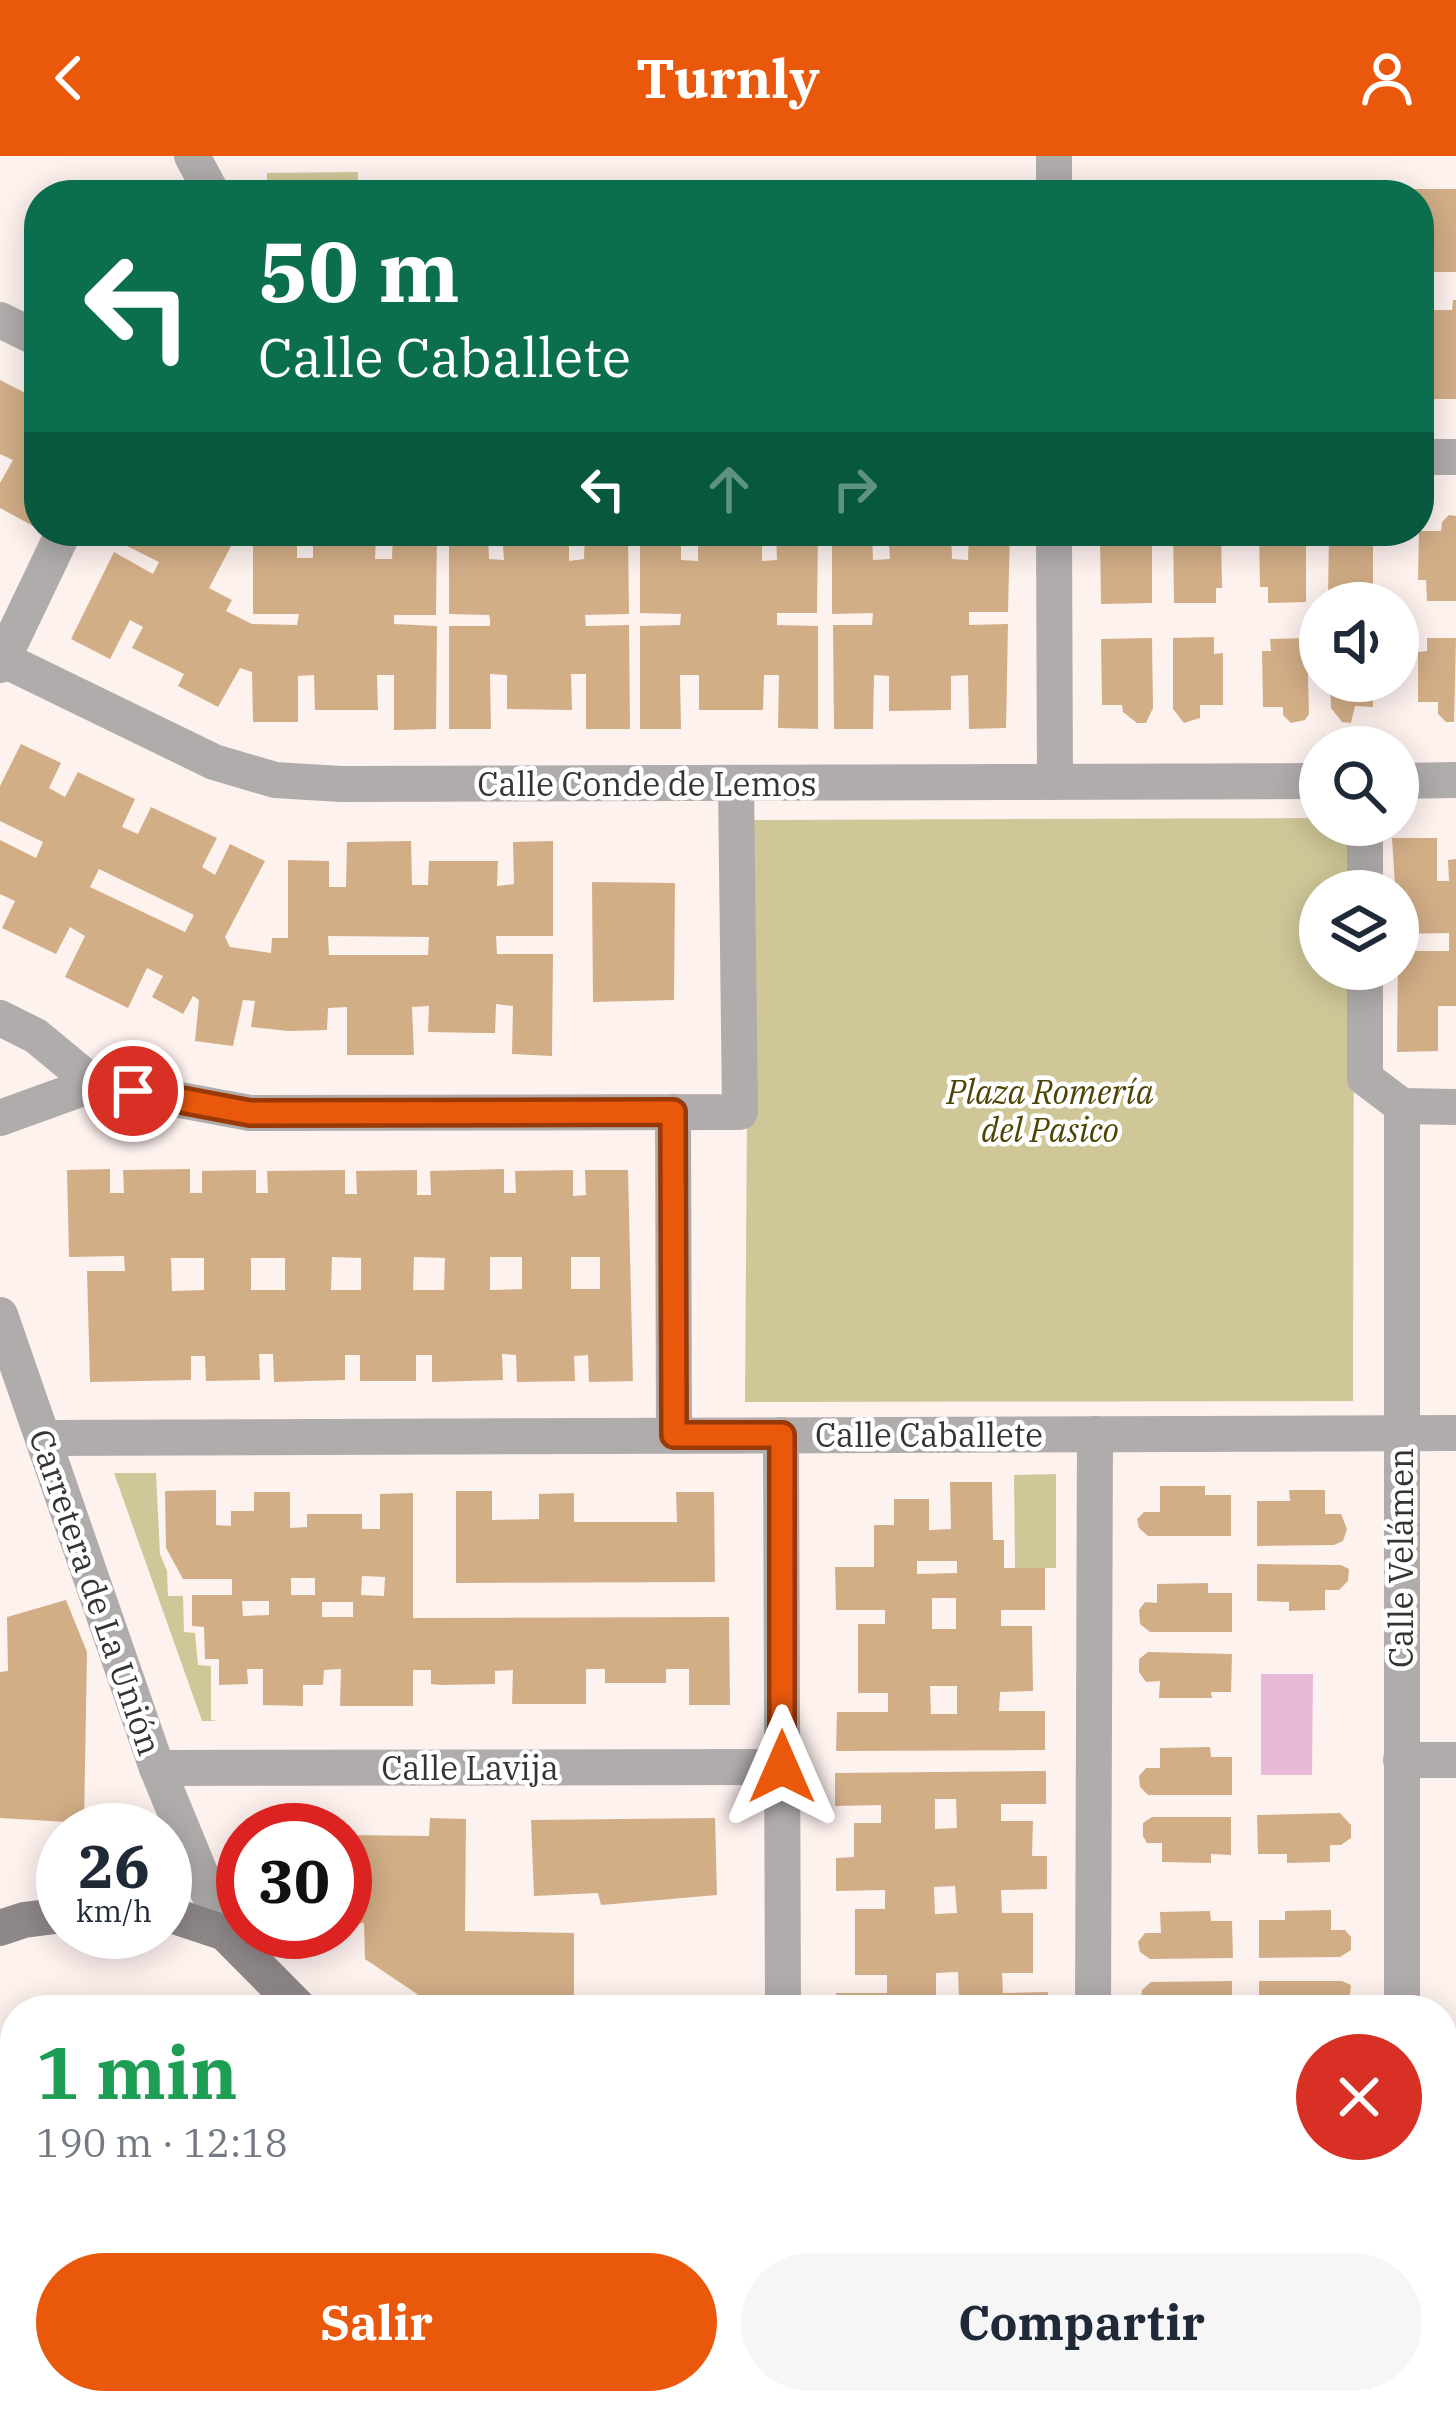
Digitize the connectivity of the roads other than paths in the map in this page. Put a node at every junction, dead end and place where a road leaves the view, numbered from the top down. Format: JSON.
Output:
{"nodes":[{"id":1,"x":57,"y":546,"type":"edge"},
{"id":2,"x":1054,"y":546,"type":"edge"},
{"id":3,"x":1,"y":661,"type":"edge"},
{"id":4,"x":1456,"y":780,"type":"edge"},
{"id":5,"x":1299,"y":781,"type":"edge"},
{"id":6,"x":1419,"y":781,"type":"edge"},
{"id":7,"x":1055,"y":782,"type":"junction"},
{"id":8,"x":736,"y":783,"type":"junction"},
{"id":9,"x":1365,"y":990,"type":"edge"},
{"id":10,"x":0,"y":1018,"type":"edge"},
{"id":11,"x":94,"y":1084,"type":"junction"},
{"id":12,"x":1402,"y":1106,"type":"junction"},
{"id":13,"x":1456,"y":1107,"type":"edge"},
{"id":14,"x":673,"y":1112,"type":"junction"},
{"id":15,"x":0,"y":1118,"type":"edge"},
{"id":16,"x":0,"y":1315,"type":"edge"},
{"id":17,"x":1095,"y":1433,"type":"junction"},
{"id":18,"x":1400,"y":1433,"type":"junction"},
{"id":19,"x":1456,"y":1433,"type":"edge"},
{"id":20,"x":674,"y":1435,"type":"junction"},
{"id":21,"x":782,"y":1435,"type":"junction"},
{"id":22,"x":43,"y":1438,"type":"junction"},
{"id":23,"x":1401,"y":1760,"type":"junction"},
{"id":24,"x":1456,"y":1760,"type":"edge"},
{"id":25,"x":782,"y":1767,"type":"junction"},
{"id":26,"x":157,"y":1768,"type":"junction"},
{"id":27,"x":216,"y":1911,"type":"edge"},
{"id":28,"x":36,"y":1919,"type":"edge"},
{"id":29,"x":0,"y":1928,"type":"edge"},
{"id":30,"x":251,"y":1959,"type":"edge"},
{"id":31,"x":286,"y":1995,"type":"edge"},
{"id":32,"x":783,"y":1995,"type":"edge"},
{"id":33,"x":1093,"y":1995,"type":"edge"},
{"id":34,"x":1402,"y":1995,"type":"edge"}],
"edges":[{"from":1,"to":3,"type":"street"},
{"from":2,"to":7,"type":"street"},
{"from":3,"to":8,"type":"street","name":"Calle Conde de Lemos"},
{"from":4,"to":6,"type":"street"},
{"from":5,"to":7,"type":"street","name":"Calle Conde de Lemos"},
{"from":7,"to":8,"type":"street","name":"Calle Conde de Lemos"},
{"from":8,"to":14,"type":"street"},
{"from":9,"to":12,"type":"street"},
{"from":10,"to":11,"type":"street"},
{"from":11,"to":14,"type":"street"},
{"from":11,"to":15,"type":"street"},
{"from":12,"to":13,"type":"street"},
{"from":12,"to":18,"type":"street","name":"Calle Velámen"},
{"from":14,"to":20,"type":"street"},
{"from":16,"to":22,"type":"street","name":"Carretera de La Unión"},
{"from":17,"to":18,"type":"street","name":"Calle Caballete"},
{"from":17,"to":21,"type":"street","name":"Calle Caballete"},
{"from":17,"to":33,"type":"street"},
{"from":18,"to":19,"type":"street","name":"Calle Caballete"},
{"from":18,"to":23,"type":"street","name":"Calle Velámen"},
{"from":20,"to":21,"type":"street","name":"Calle Caballete"},
{"from":20,"to":22,"type":"street","name":"Calle Caballete"},
{"from":21,"to":25,"type":"street"},
{"from":22,"to":26,"type":"street","name":"Carretera de La Unión"},
{"from":23,"to":24,"type":"street"},
{"from":23,"to":34,"type":"street","name":"Calle Velámen"},
{"from":25,"to":26,"type":"street","name":"Calle Lavija"},
{"from":25,"to":32,"type":"street"},
{"from":26,"to":27,"type":"street","name":"Carretera de La Unión"},
{"from":28,"to":29,"type":"main road"},
{"from":30,"to":31,"type":"main road"}]}
